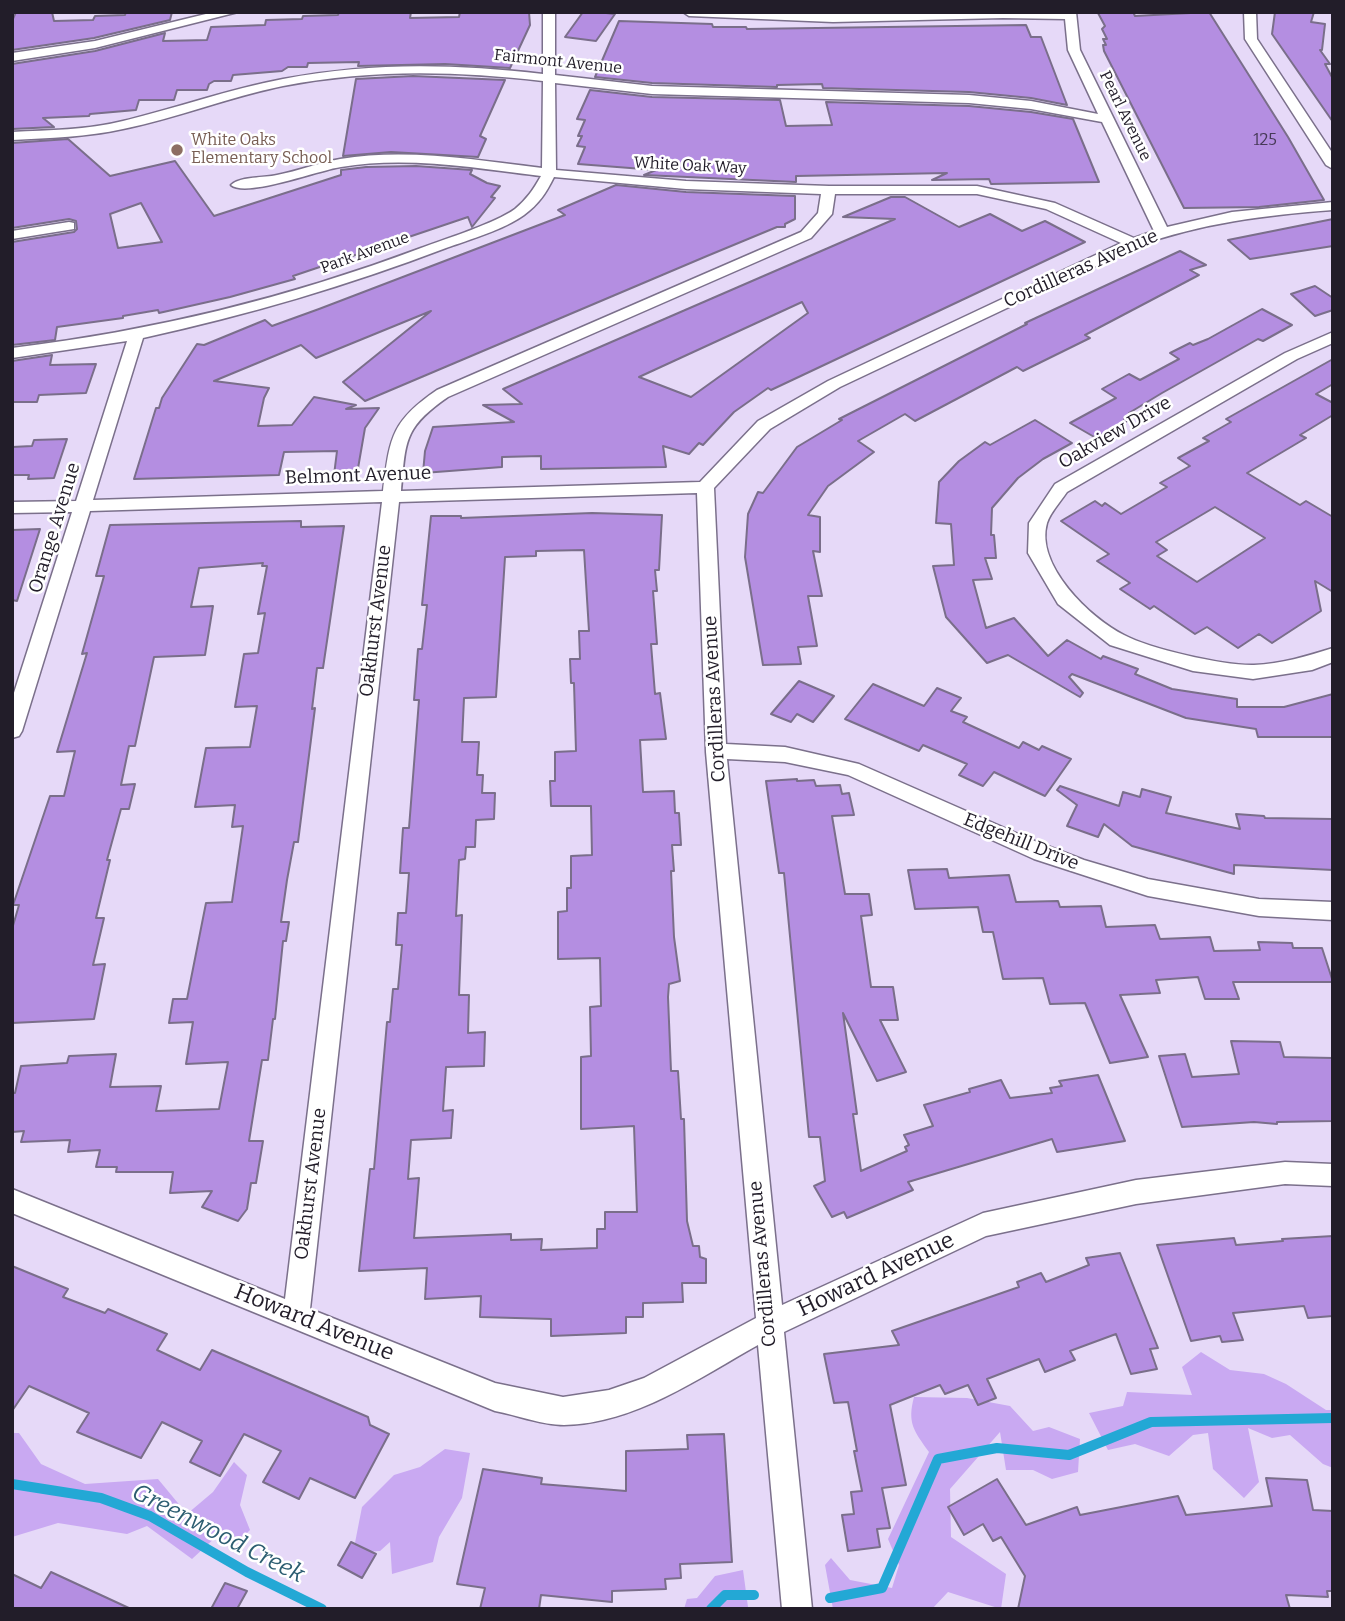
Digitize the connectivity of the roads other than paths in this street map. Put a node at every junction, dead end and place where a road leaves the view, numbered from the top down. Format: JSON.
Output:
{"nodes":[{"id":1,"x":232,"y":12,"type":"edge"},
{"id":2,"x":549,"y":12,"type":"edge"},
{"id":3,"x":689,"y":12,"type":"edge"},
{"id":4,"x":1250,"y":12,"type":"edge"},
{"id":5,"x":1070,"y":14,"type":"edge"},
{"id":6,"x":12,"y":57,"type":"edge"},
{"id":7,"x":550,"y":78,"type":"junction"},
{"id":8,"x":1106,"y":119,"type":"junction"},
{"id":9,"x":12,"y":136,"type":"edge"},
{"id":10,"x":1333,"y":165,"type":"edge"},
{"id":11,"x":549,"y":173,"type":"junction"},
{"id":12,"x":238,"y":184,"type":"dead end"},
{"id":13,"x":829,"y":190,"type":"junction"},
{"id":14,"x":1333,"y":206,"type":"edge"},
{"id":15,"x":69,"y":226,"type":"dead end"},
{"id":16,"x":1162,"y":232,"type":"junction"},
{"id":17,"x":12,"y":234,"type":"edge"},
{"id":18,"x":1133,"y":243,"type":"junction"},
{"id":19,"x":136,"y":337,"type":"junction"},
{"id":20,"x":1333,"y":337,"type":"edge"},
{"id":21,"x":12,"y":353,"type":"edge"},
{"id":22,"x":705,"y":487,"type":"junction"},
{"id":23,"x":391,"y":495,"type":"junction"},
{"id":24,"x":83,"y":506,"type":"junction"},
{"id":25,"x":12,"y":508,"type":"edge"},
{"id":26,"x":1333,"y":654,"type":"edge"},
{"id":27,"x":12,"y":731,"type":"edge"},
{"id":28,"x":716,"y":752,"type":"junction"},
{"id":29,"x":1333,"y":911,"type":"edge"},
{"id":30,"x":1333,"y":1175,"type":"edge"},
{"id":31,"x":12,"y":1201,"type":"edge"},
{"id":32,"x":296,"y":1315,"type":"junction"},
{"id":33,"x":769,"y":1325,"type":"junction"},
{"id":34,"x":797,"y":1609,"type":"edge"}],
"edges":[{"from":1,"to":6,"type":"street"},
{"from":2,"to":7,"type":"street"},
{"from":3,"to":5,"type":"street"},
{"from":4,"to":10,"type":"street"},
{"from":5,"to":8,"type":"street","name":"Pearl Avenue"},
{"from":7,"to":8,"type":"street","name":"Fairmont Avenue"},
{"from":7,"to":9,"type":"street","name":"Fairmont Avenue"},
{"from":7,"to":11,"type":"street"},
{"from":8,"to":16,"type":"street","name":"Pearl Avenue"},
{"from":11,"to":12,"type":"street","name":"White Oak Way"},
{"from":11,"to":13,"type":"street","name":"White Oak Way"},
{"from":11,"to":19,"type":"street","name":"Park Avenue"},
{"from":13,"to":18,"type":"street","name":"White Oak Way"},
{"from":13,"to":23,"type":"street","name":"Oakhurst Avenue"},
{"from":14,"to":16,"type":"street","name":"Cordilleras Avenue"},
{"from":15,"to":17,"type":"street"},
{"from":16,"to":18,"type":"street","name":"Cordilleras Avenue"},
{"from":18,"to":22,"type":"street","name":"Cordilleras Avenue"},
{"from":19,"to":21,"type":"street","name":"Park Avenue"},
{"from":19,"to":24,"type":"street","name":"Orange Avenue"},
{"from":20,"to":26,"type":"street","name":"Oakview Drive"},
{"from":22,"to":23,"type":"street","name":"Belmont Avenue"},
{"from":22,"to":28,"type":"street","name":"Cordilleras Avenue"},
{"from":23,"to":24,"type":"street","name":"Belmont Avenue"},
{"from":23,"to":32,"type":"street","name":"Oakhurst Avenue"},
{"from":24,"to":25,"type":"street","name":"Belmont Avenue"},
{"from":24,"to":27,"type":"street","name":"Orange Avenue"},
{"from":28,"to":29,"type":"street","name":"Edgehill Drive"},
{"from":28,"to":33,"type":"street","name":"Cordilleras Avenue"},
{"from":30,"to":33,"type":"street","name":"Howard Avenue"},
{"from":31,"to":32,"type":"street","name":"Howard Avenue"},
{"from":32,"to":33,"type":"street","name":"Howard Avenue"},
{"from":33,"to":34,"type":"street","name":"Cordilleras Avenue"}]}
